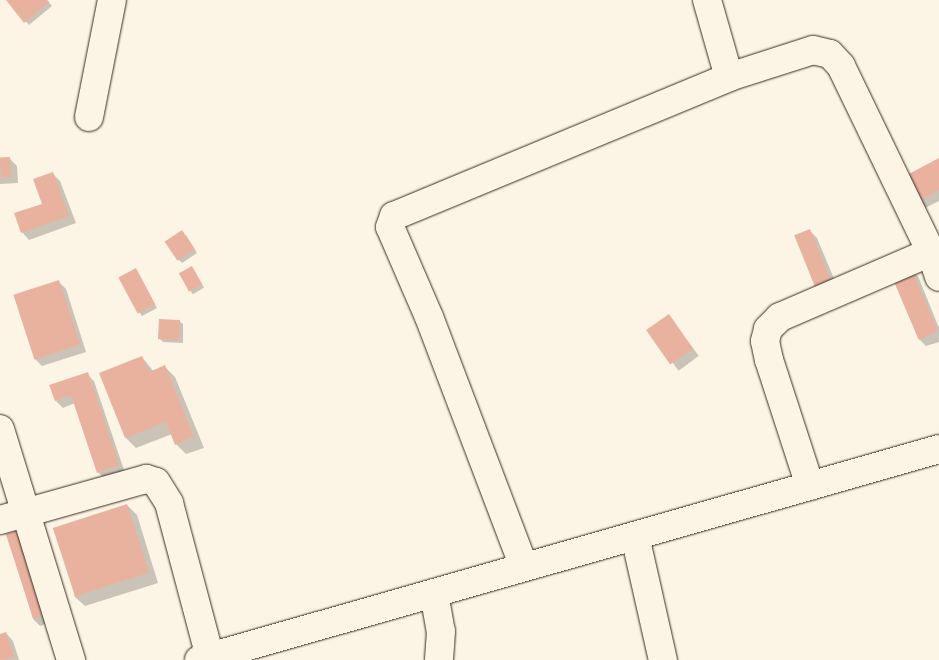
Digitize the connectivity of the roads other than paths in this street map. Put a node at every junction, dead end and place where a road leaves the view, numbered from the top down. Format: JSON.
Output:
{"nodes":[{"id":1,"x":112,"y":0,"type":"edge"},
{"id":2,"x":706,"y":0,"type":"edge"},
{"id":3,"x":728,"y":77,"type":"junction"},
{"id":4,"x":89,"y":118,"type":"dead end"},
{"id":5,"x":935,"y":264,"type":"edge"},
{"id":6,"x":0,"y":429,"type":"edge"},
{"id":7,"x":939,"y":449,"type":"edge"},
{"id":8,"x":810,"y":486,"type":"junction"},
{"id":9,"x":27,"y":513,"type":"junction"},
{"id":10,"x":0,"y":520,"type":"edge"},
{"id":11,"x":636,"y":536,"type":"junction"},
{"id":12,"x":524,"y":567,"type":"junction"},
{"id":13,"x":434,"y":593,"type":"junction"},
{"id":14,"x":205,"y":658,"type":"edge"},
{"id":15,"x":71,"y":660,"type":"edge"},
{"id":16,"x":440,"y":660,"type":"edge"},
{"id":17,"x":663,"y":660,"type":"edge"}],
"edges":[{"from":1,"to":4,"type":"street"},
{"from":2,"to":3,"type":"street"},
{"from":3,"to":5,"type":"street"},
{"from":3,"to":12,"type":"street"},
{"from":5,"to":8,"type":"street"},
{"from":6,"to":9,"type":"street"},
{"from":7,"to":8,"type":"street"},
{"from":8,"to":11,"type":"street"},
{"from":9,"to":10,"type":"street"},
{"from":9,"to":14,"type":"street"},
{"from":9,"to":15,"type":"street"},
{"from":11,"to":12,"type":"street"},
{"from":11,"to":17,"type":"street"},
{"from":12,"to":13,"type":"street"},
{"from":13,"to":14,"type":"street"},
{"from":13,"to":16,"type":"street"}]}
